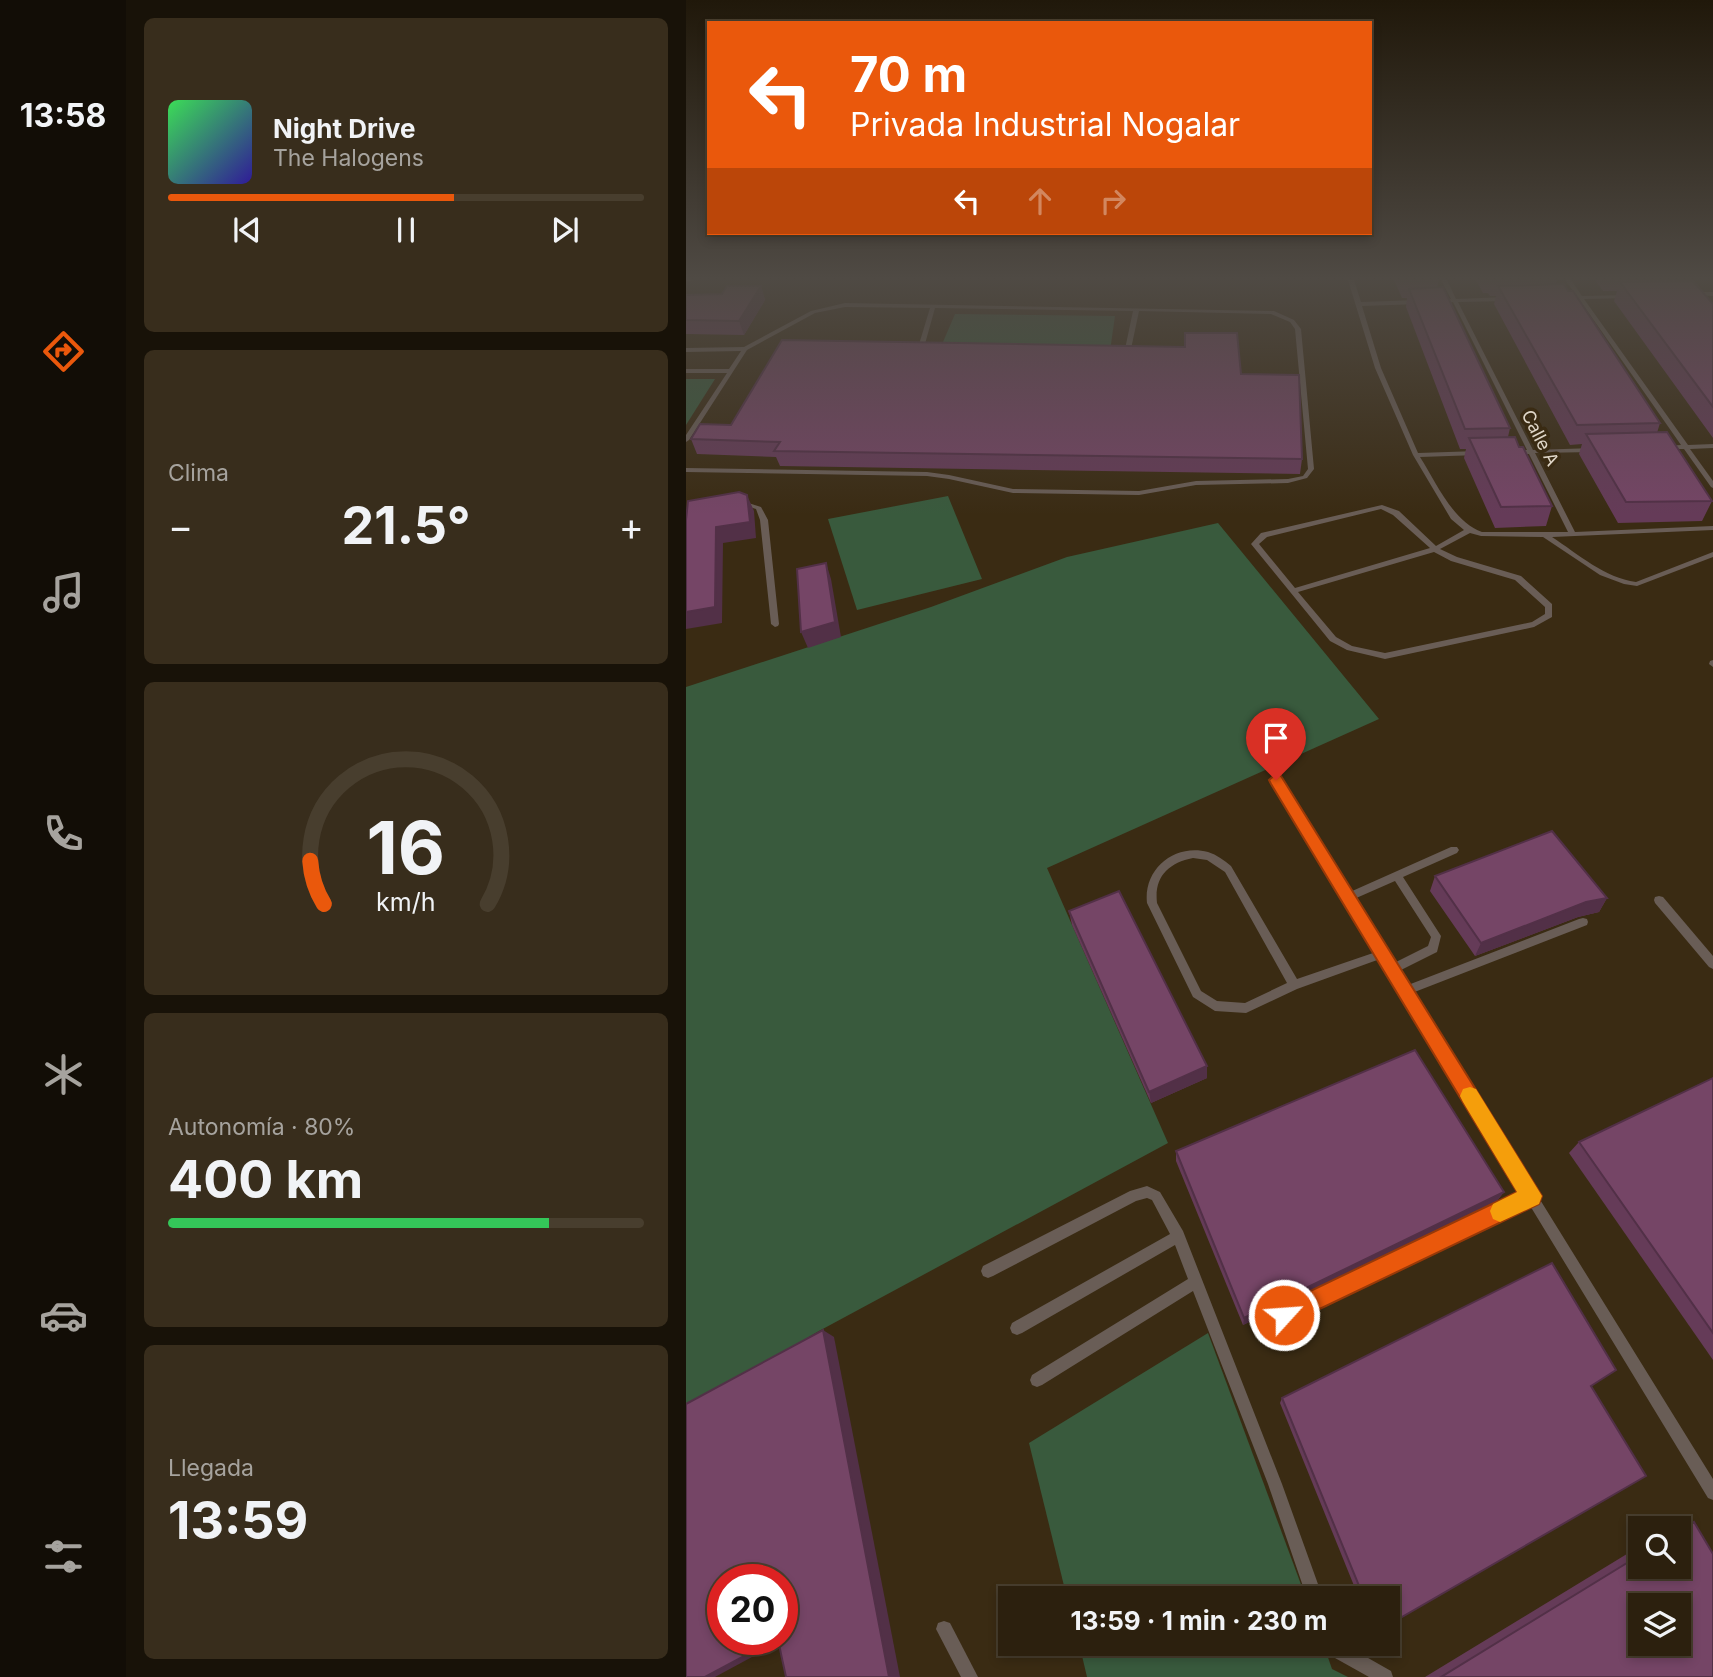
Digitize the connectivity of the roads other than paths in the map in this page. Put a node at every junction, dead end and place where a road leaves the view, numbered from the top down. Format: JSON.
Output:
{"nodes":[{"id":1,"x":739,"y":358,"type":"edge"},
{"id":2,"x":1301,"y":358,"type":"edge"},
{"id":3,"x":1375,"y":358,"type":"edge"},
{"id":4,"x":1483,"y":358,"type":"edge"},
{"id":5,"x":1624,"y":358,"type":"edge"},
{"id":6,"x":686,"y":371,"type":"edge"},
{"id":7,"x":731,"y":371,"type":"junction"},
{"id":8,"x":686,"y":440,"type":"edge"},
{"id":9,"x":1713,"y":446,"type":"edge"},
{"id":10,"x":1687,"y":447,"type":"junction"},
{"id":11,"x":1661,"y":448,"type":"edge"},
{"id":12,"x":1609,"y":449,"type":"edge"},
{"id":13,"x":1506,"y":452,"type":"edge"},
{"id":14,"x":1531,"y":452,"type":"junction"},
{"id":15,"x":1493,"y":453,"type":"edge"},
{"id":16,"x":1416,"y":455,"type":"junction"},
{"id":17,"x":686,"y":470,"type":"edge"},
{"id":18,"x":1713,"y":486,"type":"edge"},
{"id":19,"x":734,"y":502,"type":"edge"},
{"id":20,"x":1713,"y":528,"type":"edge"},
{"id":21,"x":1469,"y":530,"type":"junction"},
{"id":22,"x":1573,"y":534,"type":"junction"},
{"id":23,"x":1546,"y":536,"type":"junction"},
{"id":24,"x":1435,"y":549,"type":"junction"},
{"id":25,"x":1713,"y":554,"type":"edge"},
{"id":26,"x":1293,"y":591,"type":"junction"},
{"id":27,"x":775,"y":624,"type":"dead end"},
{"id":28,"x":1276,"y":780,"type":"dead end"},
{"id":29,"x":1454,"y":850,"type":"dead end"},
{"id":30,"x":1397,"y":876,"type":"junction"},
{"id":31,"x":1348,"y":897,"type":"junction"},
{"id":32,"x":1659,"y":901,"type":"dead end"},
{"id":33,"x":1583,"y":922,"type":"dead end"},
{"id":34,"x":1382,"y":954,"type":"junction"},
{"id":35,"x":1713,"y":964,"type":"edge"},
{"id":36,"x":1392,"y":970,"type":"junction"},
{"id":37,"x":1294,"y":985,"type":"junction"},
{"id":38,"x":1405,"y":991,"type":"junction"},
{"id":39,"x":1531,"y":1196,"type":"junction"},
{"id":40,"x":1178,"y":1236,"type":"junction"},
{"id":41,"x":988,"y":1271,"type":"dead end"},
{"id":42,"x":1196,"y":1282,"type":"junction"},
{"id":43,"x":1284,"y":1315,"type":"edge"},
{"id":44,"x":1017,"y":1328,"type":"dead end"},
{"id":45,"x":1037,"y":1380,"type":"dead end"},
{"id":46,"x":1713,"y":1493,"type":"edge"},
{"id":47,"x":1311,"y":1586,"type":"edge"},
{"id":48,"x":944,"y":1629,"type":"dead end"},
{"id":49,"x":1349,"y":1656,"type":"edge"},
{"id":50,"x":970,"y":1677,"type":"edge"},
{"id":51,"x":1385,"y":1677,"type":"edge"}],
"edges":[{"from":1,"to":7,"type":"lane"},
{"from":2,"to":17,"type":"lane"},
{"from":3,"to":16,"type":"lane"},
{"from":4,"to":14,"type":"lane","name":"Calle A"},
{"from":5,"to":10,"type":"lane"},
{"from":6,"to":7,"type":"lane"},
{"from":7,"to":8,"type":"lane"},
{"from":9,"to":10,"type":"lane"},
{"from":10,"to":11,"type":"lane"},
{"from":10,"to":18,"type":"lane"},
{"from":12,"to":14,"type":"lane"},
{"from":13,"to":14,"type":"lane"},
{"from":14,"to":22,"type":"lane","name":"Calle A"},
{"from":15,"to":16,"type":"lane"},
{"from":16,"to":21,"type":"lane"},
{"from":19,"to":27,"type":"lane"},
{"from":20,"to":22,"type":"lane"},
{"from":21,"to":23,"type":"lane"},
{"from":21,"to":24,"type":"lane"},
{"from":22,"to":23,"type":"lane"},
{"from":23,"to":25,"type":"lane"},
{"from":24,"to":26,"type":"lane"},
{"from":24,"to":26,"type":"lane"},
{"from":24,"to":26,"type":"lane"},
{"from":28,"to":31,"type":"lane"},
{"from":29,"to":30,"type":"lane"},
{"from":30,"to":31,"type":"lane"},
{"from":30,"to":36,"type":"lane"},
{"from":31,"to":34,"type":"lane"},
{"from":32,"to":35,"type":"lane"},
{"from":33,"to":38,"type":"lane"},
{"from":34,"to":36,"type":"lane"},
{"from":34,"to":37,"type":"lane"},
{"from":36,"to":38,"type":"lane"},
{"from":37,"to":37,"type":"lane"},
{"from":38,"to":39,"type":"lane"},
{"from":39,"to":43,"type":"lane"},
{"from":39,"to":46,"type":"lane"},
{"from":40,"to":41,"type":"lane"},
{"from":40,"to":42,"type":"lane"},
{"from":40,"to":44,"type":"lane"},
{"from":42,"to":45,"type":"lane"},
{"from":42,"to":47,"type":"lane"},
{"from":48,"to":50,"type":"lane"},
{"from":49,"to":51,"type":"lane"}]}
